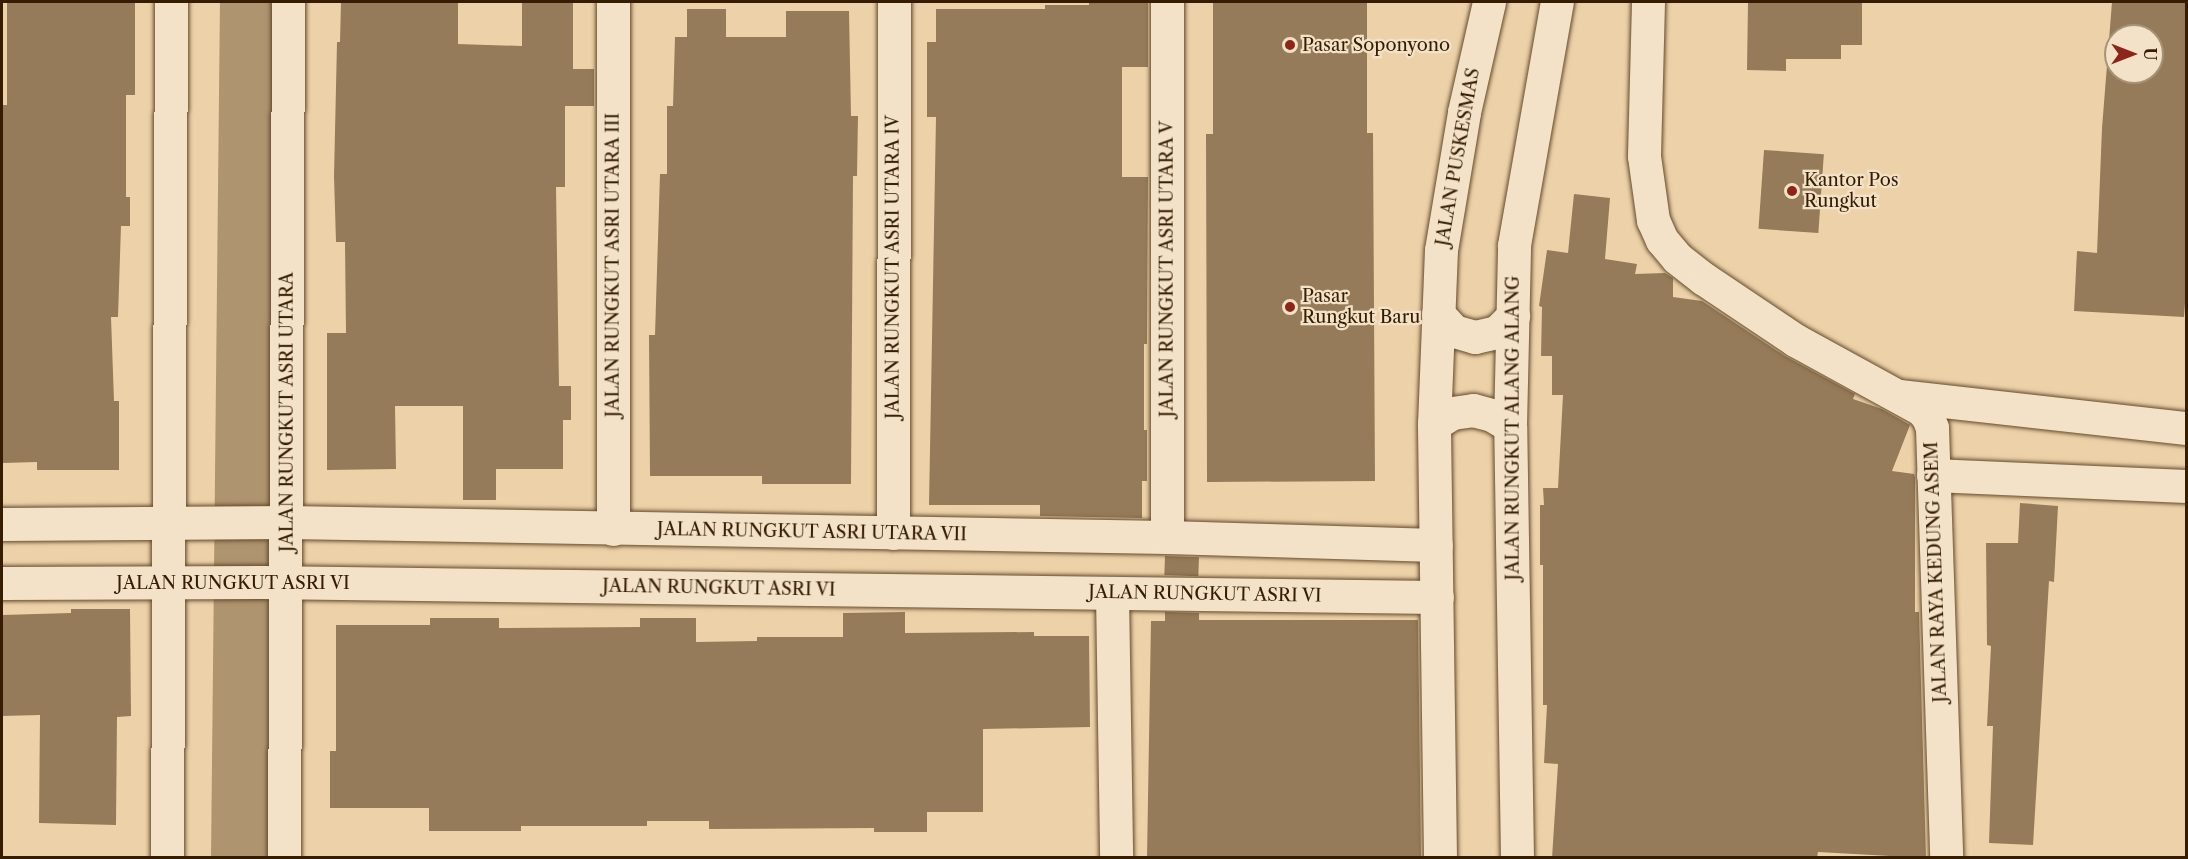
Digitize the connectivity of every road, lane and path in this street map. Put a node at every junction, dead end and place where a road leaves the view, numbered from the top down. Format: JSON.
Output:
{"nodes":[{"id":1,"x":171,"y":2,"type":"edge"},
{"id":2,"x":288,"y":2,"type":"edge"},
{"id":3,"x":613,"y":2,"type":"edge"},
{"id":4,"x":894,"y":2,"type":"edge"},
{"id":5,"x":1167,"y":2,"type":"edge"},
{"id":6,"x":1489,"y":2,"type":"edge"},
{"id":7,"x":1557,"y":2,"type":"edge"},
{"id":8,"x":1648,"y":2,"type":"edge"},
{"id":9,"x":1438,"y":314,"type":"junction"},
{"id":10,"x":1513,"y":316,"type":"junction"},
{"id":11,"x":1894,"y":396,"type":"junction"},
{"id":12,"x":1434,"y":424,"type":"junction"},
{"id":13,"x":1510,"y":426,"type":"junction"},
{"id":14,"x":2187,"y":428,"type":"edge"},
{"id":15,"x":1933,"y":475,"type":"junction"},
{"id":16,"x":2187,"y":486,"type":"edge"},
{"id":17,"x":179,"y":521,"type":"junction"},
{"id":18,"x":274,"y":522,"type":"junction"},
{"id":19,"x":2,"y":524,"type":"edge"},
{"id":20,"x":613,"y":529,"type":"junction"},
{"id":21,"x":892,"y":533,"type":"junction"},
{"id":22,"x":1167,"y":537,"type":"junction"},
{"id":23,"x":1436,"y":545,"type":"junction"},
{"id":24,"x":2,"y":583,"type":"edge"},
{"id":25,"x":177,"y":583,"type":"junction"},
{"id":26,"x":274,"y":583,"type":"junction"},
{"id":27,"x":1113,"y":593,"type":"junction"},
{"id":28,"x":1437,"y":597,"type":"junction"},
{"id":29,"x":167,"y":858,"type":"edge"},
{"id":30,"x":284,"y":858,"type":"edge"},
{"id":31,"x":1116,"y":858,"type":"edge"},
{"id":32,"x":1440,"y":858,"type":"edge"},
{"id":33,"x":1517,"y":858,"type":"edge"},
{"id":34,"x":1946,"y":858,"type":"edge"}],
"edges":[{"from":1,"to":17,"type":"street"},
{"from":2,"to":18,"type":"street","name":"JALAN RUNGKUT ASRI UTARA"},
{"from":3,"to":20,"type":"street","name":"JALAN RUNGKUT ASRI UTARA III"},
{"from":4,"to":21,"type":"street","name":"JALAN RUNGKUT ASRI UTARA IV"},
{"from":5,"to":22,"type":"street","name":"JALAN RUNGKUT ASRI UTARA V"},
{"from":6,"to":9,"type":"street","name":"JALAN PUSKESMAS"},
{"from":7,"to":10,"type":"street","name":"JALAN RUNGKUT ALANG ALANG"},
{"from":8,"to":11,"type":"street","name":"JALAN RAYA KEDUNG ASEM"},
{"from":9,"to":10,"type":"street"},
{"from":9,"to":12,"type":"street"},
{"from":10,"to":13,"type":"street","name":"JALAN RUNGKUT ALANG ALANG"},
{"from":11,"to":14,"type":"street"},
{"from":11,"to":15,"type":"street","name":"JALAN RAYA KEDUNG ASEM"},
{"from":12,"to":13,"type":"street"},
{"from":12,"to":23,"type":"street"},
{"from":13,"to":33,"type":"street","name":"JALAN RUNGKUT ALANG ALANG"},
{"from":15,"to":16,"type":"street"},
{"from":15,"to":34,"type":"street","name":"JALAN RAYA KEDUNG ASEM"},
{"from":17,"to":18,"type":"street","name":"JALAN RUNGKUT ASRI UTARA VII"},
{"from":17,"to":19,"type":"street"},
{"from":17,"to":25,"type":"street"},
{"from":18,"to":20,"type":"street","name":"JALAN RUNGKUT ASRI UTARA VII"},
{"from":18,"to":26,"type":"street","name":"JALAN RUNGKUT ASRI UTARA"},
{"from":20,"to":21,"type":"street","name":"JALAN RUNGKUT ASRI UTARA VII"},
{"from":21,"to":22,"type":"street","name":"JALAN RUNGKUT ASRI UTARA VII"},
{"from":22,"to":23,"type":"street","name":"JALAN RUNGKUT ASRI UTARA VII"},
{"from":23,"to":28,"type":"street"},
{"from":24,"to":25,"type":"street","name":"JALAN RUNGKUT ASRI VI"},
{"from":25,"to":26,"type":"street","name":"JALAN RUNGKUT ASRI VI"},
{"from":25,"to":29,"type":"street"},
{"from":26,"to":27,"type":"street","name":"JALAN RUNGKUT ASRI VI"},
{"from":26,"to":30,"type":"street","name":"JALAN RUNGKUT ASRI UTARA"},
{"from":27,"to":28,"type":"street","name":"JALAN RUNGKUT ASRI VI"},
{"from":27,"to":31,"type":"street"},
{"from":28,"to":32,"type":"street"}]}
